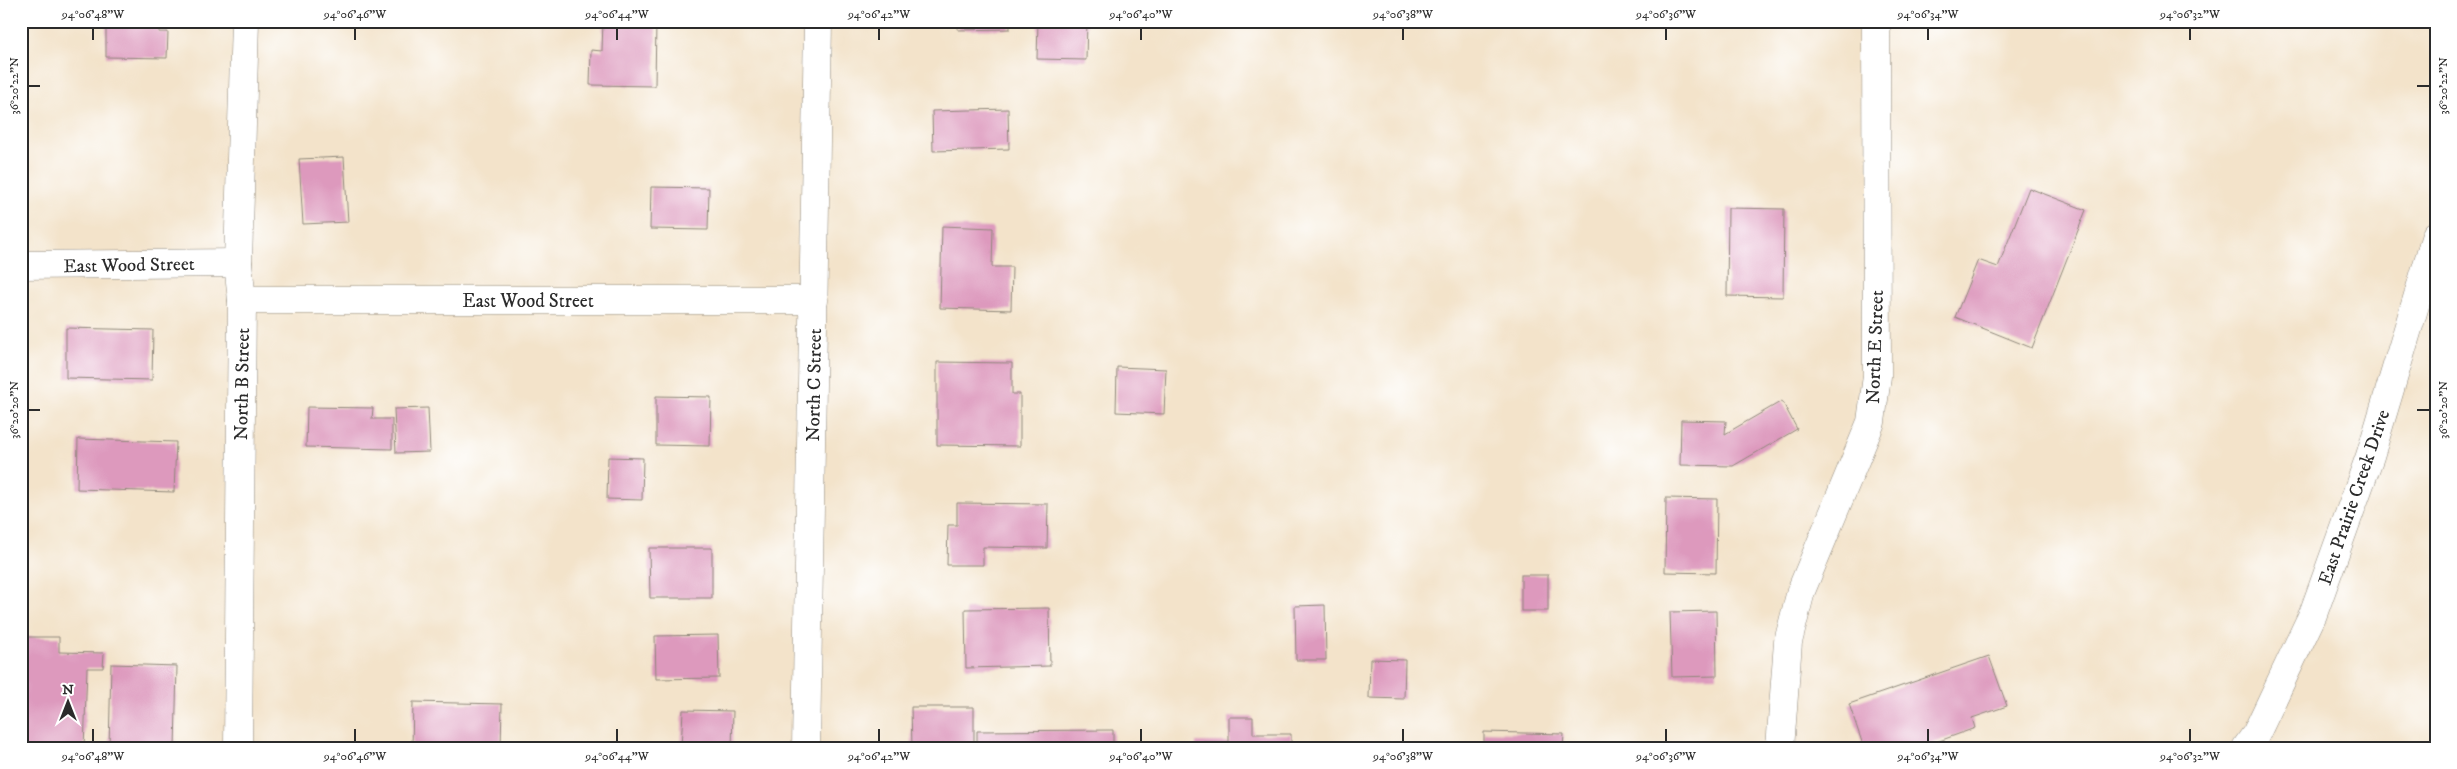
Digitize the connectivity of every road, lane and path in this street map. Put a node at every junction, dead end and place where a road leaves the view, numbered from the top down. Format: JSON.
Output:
{"nodes":[{"id":1,"x":245,"y":21,"type":"edge"},
{"id":2,"x":818,"y":21,"type":"edge"},
{"id":3,"x":1876,"y":21,"type":"edge"},
{"id":4,"x":2436,"y":235,"type":"edge"},
{"id":5,"x":238,"y":262,"type":"junction"},
{"id":6,"x":21,"y":265,"type":"edge"},
{"id":7,"x":242,"y":300,"type":"junction"},
{"id":8,"x":814,"y":300,"type":"junction"},
{"id":9,"x":238,"y":748,"type":"edge"},
{"id":10,"x":806,"y":748,"type":"edge"},
{"id":11,"x":1780,"y":748,"type":"edge"},
{"id":12,"x":2246,"y":748,"type":"edge"}],
"edges":[{"from":1,"to":5,"type":"street","name":"North B Street"},
{"from":2,"to":8,"type":"street","name":"North C Street"},
{"from":3,"to":11,"type":"street","name":"North E Street"},
{"from":4,"to":12,"type":"street","name":"East Prairie Creek Drive"},
{"from":5,"to":6,"type":"street","name":"East Wood Street"},
{"from":5,"to":7,"type":"street","name":"North B Street"},
{"from":7,"to":8,"type":"street","name":"East Wood Street"},
{"from":7,"to":9,"type":"street","name":"North B Street"},
{"from":8,"to":10,"type":"street","name":"North C Street"}]}
